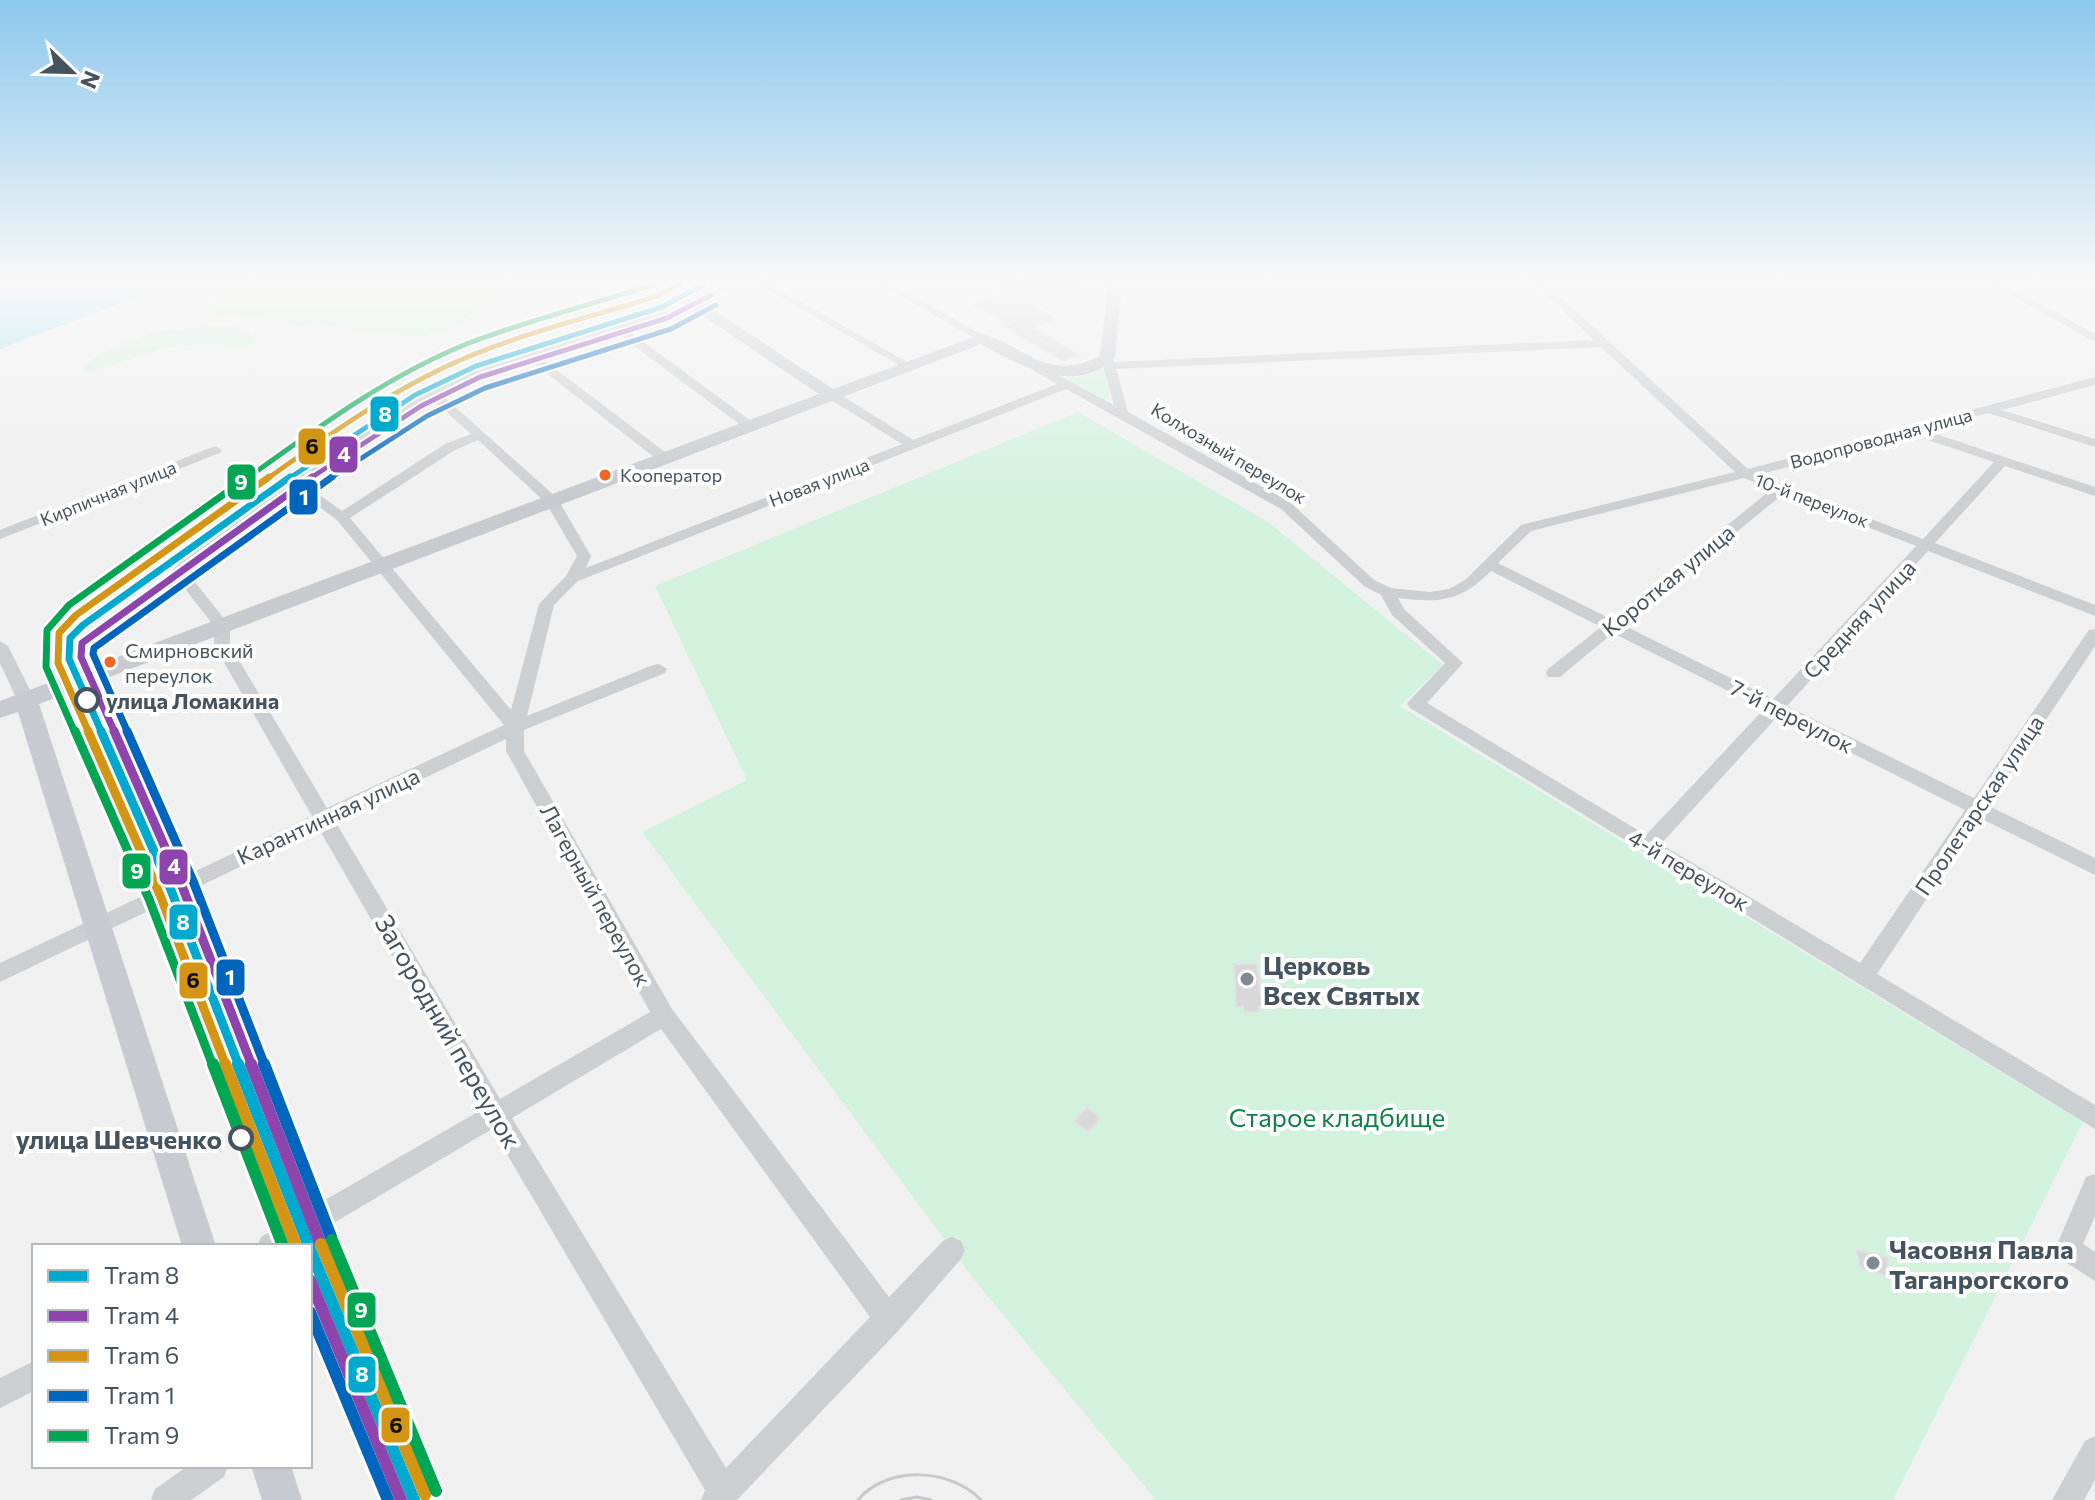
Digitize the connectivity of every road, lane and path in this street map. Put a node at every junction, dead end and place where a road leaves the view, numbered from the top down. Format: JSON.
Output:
{"nodes":[{"id":1,"x":538,"y":354,"type":"edge"},
{"id":2,"x":653,"y":354,"type":"edge"},
{"id":3,"x":770,"y":354,"type":"edge"},
{"id":4,"x":887,"y":354,"type":"edge"},
{"id":5,"x":940,"y":354,"type":"edge"},
{"id":6,"x":1011,"y":354,"type":"edge"},
{"id":7,"x":1109,"y":354,"type":"edge"},
{"id":8,"x":1317,"y":354,"type":"edge"},
{"id":9,"x":1617,"y":354,"type":"edge"},
{"id":10,"x":532,"y":356,"type":"junction"},
{"id":11,"x":1108,"y":362,"type":"junction"},
{"id":12,"x":908,"y":366,"type":"junction"},
{"id":13,"x":1038,"y":369,"type":"junction"},
{"id":14,"x":2095,"y":381,"type":"edge"},
{"id":15,"x":1065,"y":385,"type":"junction"},
{"id":16,"x":2078,"y":386,"type":"junction"},
{"id":17,"x":2095,"y":391,"type":"edge"},
{"id":18,"x":435,"y":395,"type":"junction"},
{"id":19,"x":832,"y":395,"type":"junction"},
{"id":20,"x":1986,"y":409,"type":"junction"},
{"id":21,"x":1122,"y":413,"type":"junction"},
{"id":22,"x":750,"y":426,"type":"junction"},
{"id":23,"x":1911,"y":430,"type":"junction"},
{"id":24,"x":480,"y":435,"type":"junction"},
{"id":25,"x":2095,"y":443,"type":"edge"},
{"id":26,"x":912,"y":445,"type":"junction"},
{"id":27,"x":215,"y":450,"type":"dead end"},
{"id":28,"x":664,"y":458,"type":"junction"},
{"id":29,"x":2002,"y":462,"type":"junction"},
{"id":30,"x":1745,"y":474,"type":"junction"},
{"id":31,"x":296,"y":484,"type":"junction"},
{"id":32,"x":1782,"y":488,"type":"junction"},
{"id":33,"x":2095,"y":492,"type":"edge"},
{"id":34,"x":552,"y":501,"type":"junction"},
{"id":35,"x":342,"y":517,"type":"junction"},
{"id":36,"x":0,"y":535,"type":"edge"},
{"id":37,"x":1928,"y":545,"type":"junction"},
{"id":38,"x":383,"y":565,"type":"junction"},
{"id":39,"x":1490,"y":565,"type":"junction"},
{"id":40,"x":573,"y":578,"type":"junction"},
{"id":41,"x":1378,"y":588,"type":"junction"},
{"id":42,"x":2095,"y":611,"type":"edge"},
{"id":43,"x":222,"y":626,"type":"junction"},
{"id":44,"x":1612,"y":626,"type":"junction"},
{"id":45,"x":2095,"y":634,"type":"edge"},
{"id":46,"x":0,"y":646,"type":"edge"},
{"id":47,"x":659,"y":669,"type":"dead end"},
{"id":48,"x":1554,"y":673,"type":"dead end"},
{"id":49,"x":13,"y":705,"type":"edge"},
{"id":50,"x":1776,"y":708,"type":"junction"},
{"id":51,"x":515,"y":727,"type":"junction"},
{"id":52,"x":1977,"y":808,"type":"junction"},
{"id":53,"x":325,"y":817,"type":"junction"},
{"id":54,"x":1648,"y":845,"type":"junction"},
{"id":55,"x":2095,"y":867,"type":"edge"},
{"id":56,"x":96,"y":926,"type":"junction"},
{"id":57,"x":0,"y":973,"type":"edge"},
{"id":58,"x":1863,"y":976,"type":"junction"},
{"id":59,"x":664,"y":1016,"type":"junction"},
{"id":60,"x":496,"y":1114,"type":"junction"},
{"id":61,"x":2095,"y":1118,"type":"edge"},
{"id":62,"x":2095,"y":1186,"type":"edge"},
{"id":63,"x":198,"y":1244,"type":"edge"},
{"id":64,"x":273,"y":1244,"type":"edge"},
{"id":65,"x":952,"y":1250,"type":"dead end"},
{"id":66,"x":2095,"y":1268,"type":"edge"},
{"id":67,"x":889,"y":1320,"type":"junction"},
{"id":68,"x":32,"y":1376,"type":"edge"},
{"id":69,"x":0,"y":1394,"type":"edge"},
{"id":70,"x":2095,"y":1451,"type":"edge"},
{"id":71,"x":210,"y":1468,"type":"edge"},
{"id":72,"x":272,"y":1468,"type":"edge"},
{"id":73,"x":720,"y":1496,"type":"edge"},
{"id":74,"x":166,"y":1500,"type":"edge"},
{"id":75,"x":282,"y":1500,"type":"edge"},
{"id":76,"x":2067,"y":1500,"type":"edge"}],
"edges":[{"from":1,"to":10,"type":"street"},
{"from":2,"to":22,"type":"street"},
{"from":3,"to":19,"type":"main road"},
{"from":4,"to":12,"type":"street"},
{"from":5,"to":12,"type":"main road"},
{"from":6,"to":13,"type":"main road","name":"Колхозный переулок"},
{"from":7,"to":11,"type":"main road"},
{"from":8,"to":11,"type":"street"},
{"from":9,"to":30,"type":"street","name":"10-й переулок"},
{"from":10,"to":18,"type":"street"},
{"from":10,"to":28,"type":"street"},
{"from":11,"to":13,"type":"main road"},
{"from":11,"to":21,"type":"street"},
{"from":12,"to":19,"type":"main road"},
{"from":13,"to":15,"type":"street","name":"Колхозный переулок"},
{"from":14,"to":16,"type":"street","name":"Водопроводная улица"},
{"from":15,"to":21,"type":"street","name":"Колхозный переулок"},
{"from":15,"to":26,"type":"street","name":"Новая улица"},
{"from":16,"to":17,"type":"street"},
{"from":16,"to":20,"type":"street","name":"Водопроводная улица"},
{"from":18,"to":24,"type":"street"},
{"from":18,"to":31,"type":"street"},
{"from":19,"to":22,"type":"main road"},
{"from":19,"to":26,"type":"street"},
{"from":20,"to":23,"type":"street","name":"Водопроводная улица"},
{"from":20,"to":25,"type":"street"},
{"from":21,"to":41,"type":"street","name":"Колхозный переулок"},
{"from":22,"to":28,"type":"main road"},
{"from":23,"to":29,"type":"street"},
{"from":23,"to":30,"type":"street","name":"Водопроводная улица"},
{"from":24,"to":34,"type":"street"},
{"from":24,"to":35,"type":"street"},
{"from":26,"to":40,"type":"street","name":"Новая улица"},
{"from":27,"to":36,"type":"street","name":"Кирпичная улица"},
{"from":28,"to":34,"type":"main road"},
{"from":29,"to":33,"type":"street"},
{"from":29,"to":37,"type":"street","name":"Средняя улица"},
{"from":30,"to":32,"type":"street","name":"10-й переулок"},
{"from":30,"to":39,"type":"street","name":"Водопроводная улица"},
{"from":31,"to":35,"type":"street","name":"Лагерный переулок"},
{"from":31,"to":43,"type":"street","name":"Загородний переулок"},
{"from":32,"to":37,"type":"street","name":"10-й переулок"},
{"from":32,"to":44,"type":"street","name":"Короткая улица"},
{"from":34,"to":38,"type":"main road"},
{"from":34,"to":40,"type":"street"},
{"from":35,"to":38,"type":"street","name":"Лагерный переулок"},
{"from":37,"to":42,"type":"street","name":"10-й переулок"},
{"from":37,"to":50,"type":"street","name":"Средняя улица"},
{"from":38,"to":43,"type":"main road"},
{"from":38,"to":51,"type":"street","name":"Лагерный переулок"},
{"from":39,"to":41,"type":"street"},
{"from":39,"to":44,"type":"street","name":"7-й переулок"},
{"from":40,"to":51,"type":"street"},
{"from":41,"to":54,"type":"street","name":"4-й переулок"},
{"from":43,"to":49,"type":"main road"},
{"from":43,"to":53,"type":"street","name":"Загородний переулок"},
{"from":44,"to":48,"type":"street","name":"Короткая улица"},
{"from":44,"to":50,"type":"street","name":"7-й переулок"},
{"from":45,"to":52,"type":"street","name":"Пролетарская улица"},
{"from":46,"to":49,"type":"street"},
{"from":47,"to":51,"type":"street","name":"Карантинная улица"},
{"from":49,"to":56,"type":"main road"},
{"from":50,"to":52,"type":"street","name":"7-й переулок"},
{"from":50,"to":54,"type":"street","name":"Средняя улица"},
{"from":51,"to":53,"type":"street","name":"Карантинная улица"},
{"from":51,"to":59,"type":"street","name":"Лагерный переулок"},
{"from":52,"to":55,"type":"street","name":"7-й переулок"},
{"from":52,"to":58,"type":"street","name":"Пролетарская улица"},
{"from":53,"to":56,"type":"street","name":"Карантинная улица"},
{"from":53,"to":60,"type":"street","name":"Загородний переулок"},
{"from":54,"to":58,"type":"street","name":"4-й переулок"},
{"from":56,"to":57,"type":"street","name":"Карантинная улица"},
{"from":56,"to":63,"type":"main road"},
{"from":58,"to":61,"type":"street","name":"4-й переулок"},
{"from":59,"to":60,"type":"street"},
{"from":59,"to":67,"type":"street","name":"Лагерный переулок"},
{"from":60,"to":64,"type":"street"},
{"from":60,"to":73,"type":"street","name":"Загородний переулок"},
{"from":62,"to":66,"type":"street"},
{"from":65,"to":67,"type":"street"},
{"from":67,"to":73,"type":"street"},
{"from":68,"to":69,"type":"street"},
{"from":70,"to":76,"type":"street"},
{"from":71,"to":74,"type":"street"},
{"from":72,"to":75,"type":"main road"}]}
